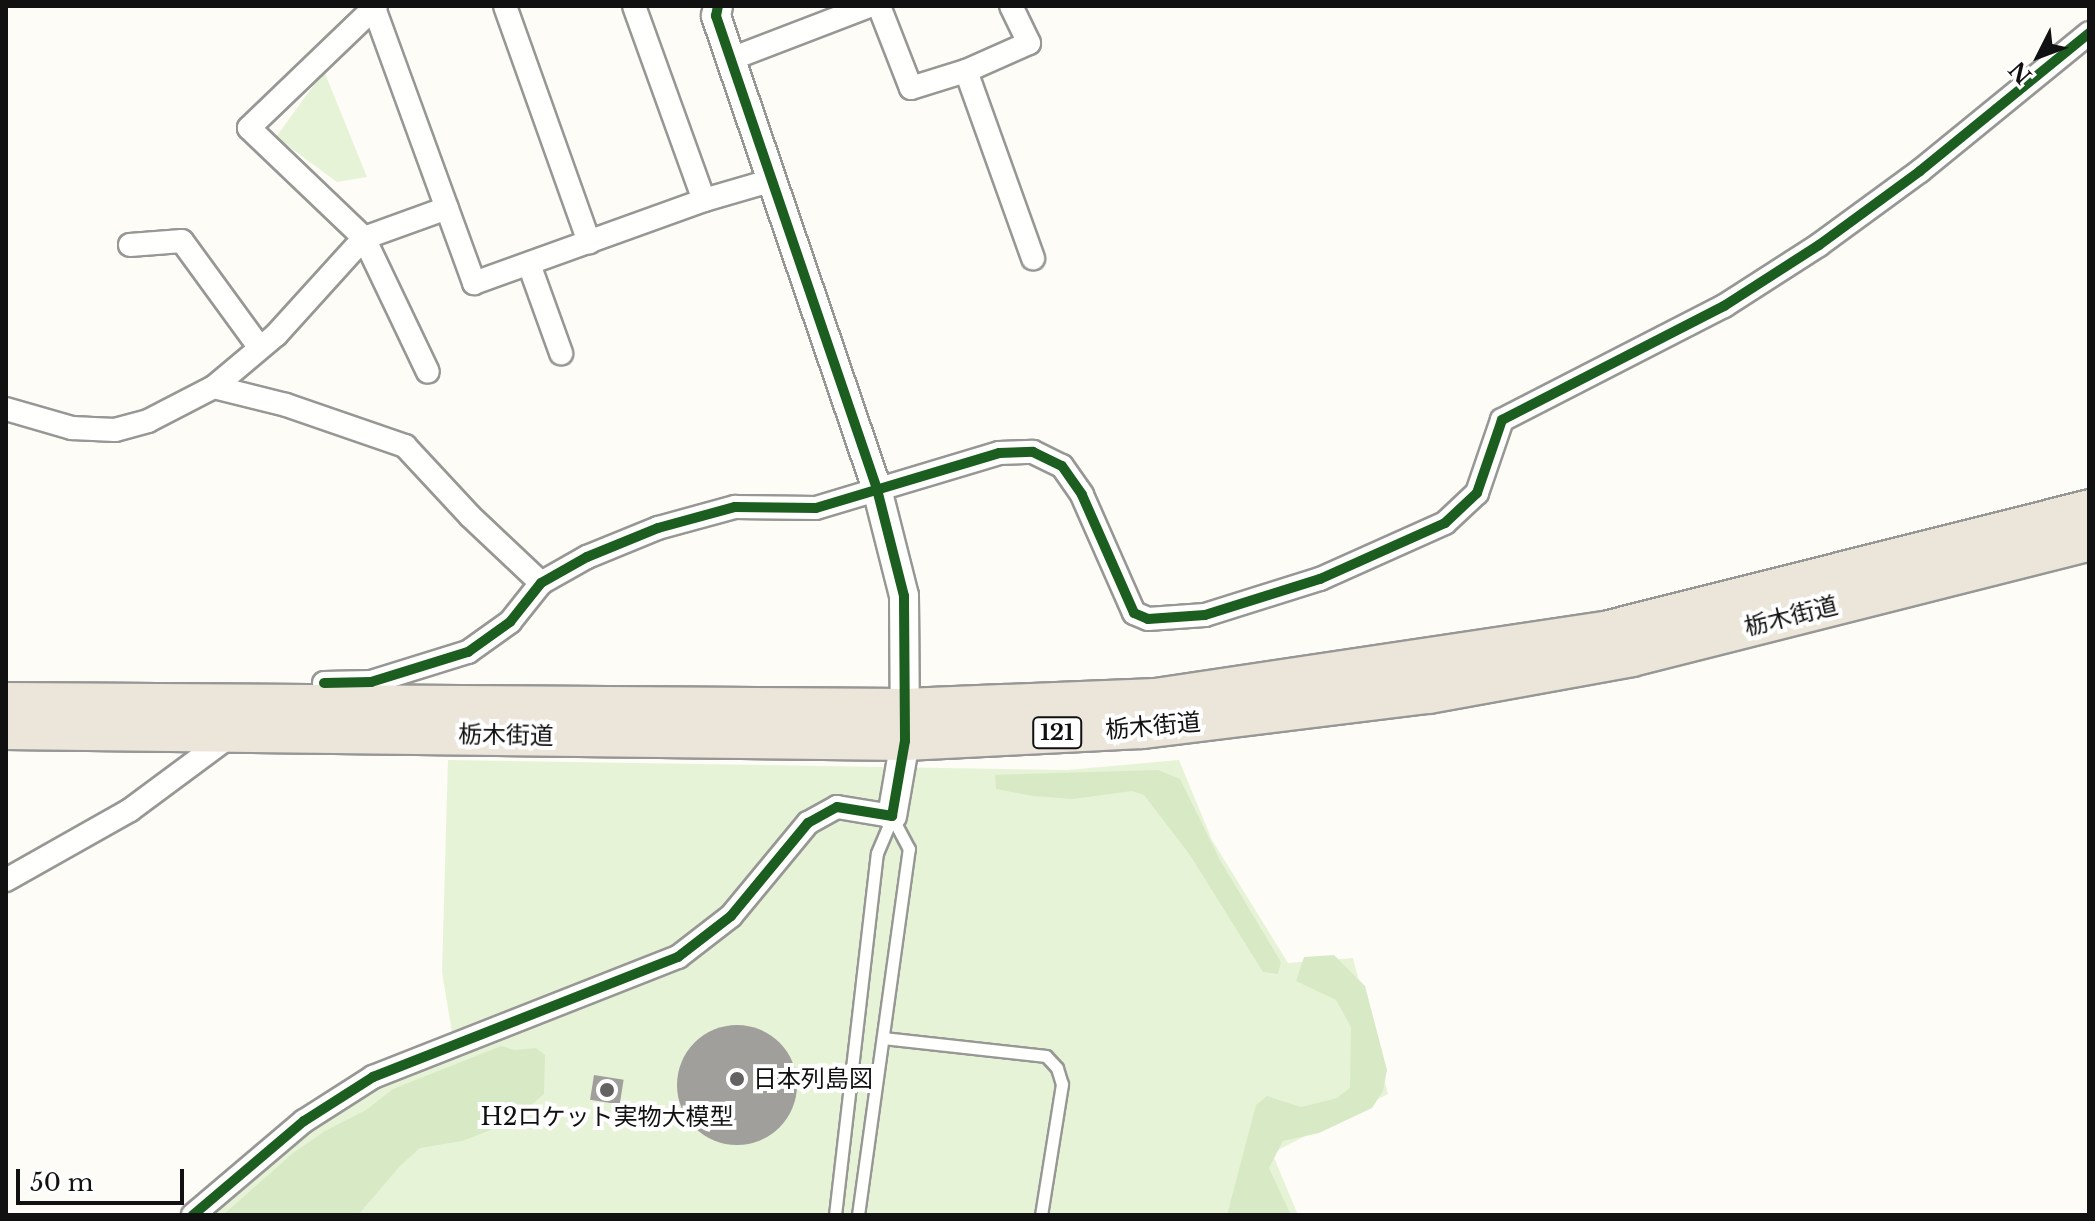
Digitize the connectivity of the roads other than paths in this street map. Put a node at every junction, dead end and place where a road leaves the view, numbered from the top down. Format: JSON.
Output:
{"nodes":[{"id":1,"x":505,"y":6,"type":"edge"},
{"id":2,"x":634,"y":6,"type":"edge"},
{"id":3,"x":718,"y":6,"type":"edge"},
{"id":4,"x":869,"y":6,"type":"edge"},
{"id":5,"x":879,"y":6,"type":"edge"},
{"id":6,"x":1011,"y":6,"type":"edge"},
{"id":7,"x":375,"y":7,"type":"edge"},
{"id":8,"x":2089,"y":33,"type":"edge"},
{"id":9,"x":731,"y":59,"type":"junction"},
{"id":10,"x":966,"y":71,"type":"junction"},
{"id":11,"x":773,"y":180,"type":"junction"},
{"id":12,"x":704,"y":200,"type":"junction"},
{"id":13,"x":447,"y":208,"type":"junction"},
{"id":14,"x":364,"y":238,"type":"junction"},
{"id":15,"x":589,"y":242,"type":"junction"},
{"id":16,"x":130,"y":245,"type":"dead end"},
{"id":17,"x":1033,"y":258,"type":"dead end"},
{"id":18,"x":529,"y":264,"type":"junction"},
{"id":19,"x":260,"y":348,"type":"junction"},
{"id":20,"x":561,"y":353,"type":"dead end"},
{"id":21,"x":428,"y":372,"type":"dead end"},
{"id":22,"x":214,"y":387,"type":"junction"},
{"id":23,"x":6,"y":409,"type":"edge"},
{"id":24,"x":877,"y":489,"type":"junction"},
{"id":25,"x":2089,"y":509,"type":"edge"},
{"id":26,"x":2089,"y":541,"type":"edge"},
{"id":27,"x":541,"y":583,"type":"junction"},
{"id":28,"x":324,"y":683,"type":"dead end"},
{"id":29,"x":6,"y":702,"type":"edge"},
{"id":30,"x":905,"y":725,"type":"junction"},
{"id":31,"x":6,"y":730,"type":"edge"},
{"id":32,"x":236,"y":731,"type":"junction"},
{"id":33,"x":892,"y":816,"type":"junction"},
{"id":34,"x":6,"y":880,"type":"edge"},
{"id":35,"x":883,"y":1038,"type":"junction"},
{"id":36,"x":193,"y":1215,"type":"edge"},
{"id":37,"x":835,"y":1215,"type":"edge"},
{"id":38,"x":858,"y":1215,"type":"edge"},
{"id":39,"x":1041,"y":1215,"type":"edge"}],
"edges":[{"from":1,"to":15,"type":"street"},
{"from":2,"to":12,"type":"street"},
{"from":3,"to":9,"type":"street"},
{"from":4,"to":9,"type":"street"},
{"from":5,"to":10,"type":"street"},
{"from":6,"to":10,"type":"street"},
{"from":7,"to":13,"type":"street"},
{"from":7,"to":14,"type":"street"},
{"from":8,"to":24,"type":"street"},
{"from":9,"to":11,"type":"street"},
{"from":10,"to":17,"type":"street"},
{"from":11,"to":12,"type":"street"},
{"from":11,"to":24,"type":"street"},
{"from":12,"to":15,"type":"street"},
{"from":13,"to":14,"type":"street"},
{"from":13,"to":18,"type":"street"},
{"from":14,"to":19,"type":"street"},
{"from":14,"to":21,"type":"street"},
{"from":15,"to":18,"type":"street"},
{"from":16,"to":19,"type":"street"},
{"from":18,"to":20,"type":"street"},
{"from":19,"to":22,"type":"street"},
{"from":22,"to":23,"type":"street"},
{"from":22,"to":27,"type":"street"},
{"from":24,"to":27,"type":"street"},
{"from":24,"to":30,"type":"street"},
{"from":25,"to":30,"type":"highway","name":"栃木街道","number":"121"},
{"from":26,"to":30,"type":"highway","name":"栃木街道","number":"121"},
{"from":27,"to":28,"type":"street"},
{"from":29,"to":30,"type":"highway","name":"栃木街道","number":"121"},
{"from":30,"to":32,"type":"highway","name":"栃木街道","number":"121"},
{"from":30,"to":33,"type":"street"},
{"from":31,"to":32,"type":"highway","name":"栃木街道","number":"121"},
{"from":32,"to":34,"type":"street"},
{"from":33,"to":35,"type":"lane"},
{"from":33,"to":36,"type":"street"},
{"from":33,"to":37,"type":"lane"},
{"from":35,"to":38,"type":"lane"},
{"from":35,"to":39,"type":"lane"}]}
